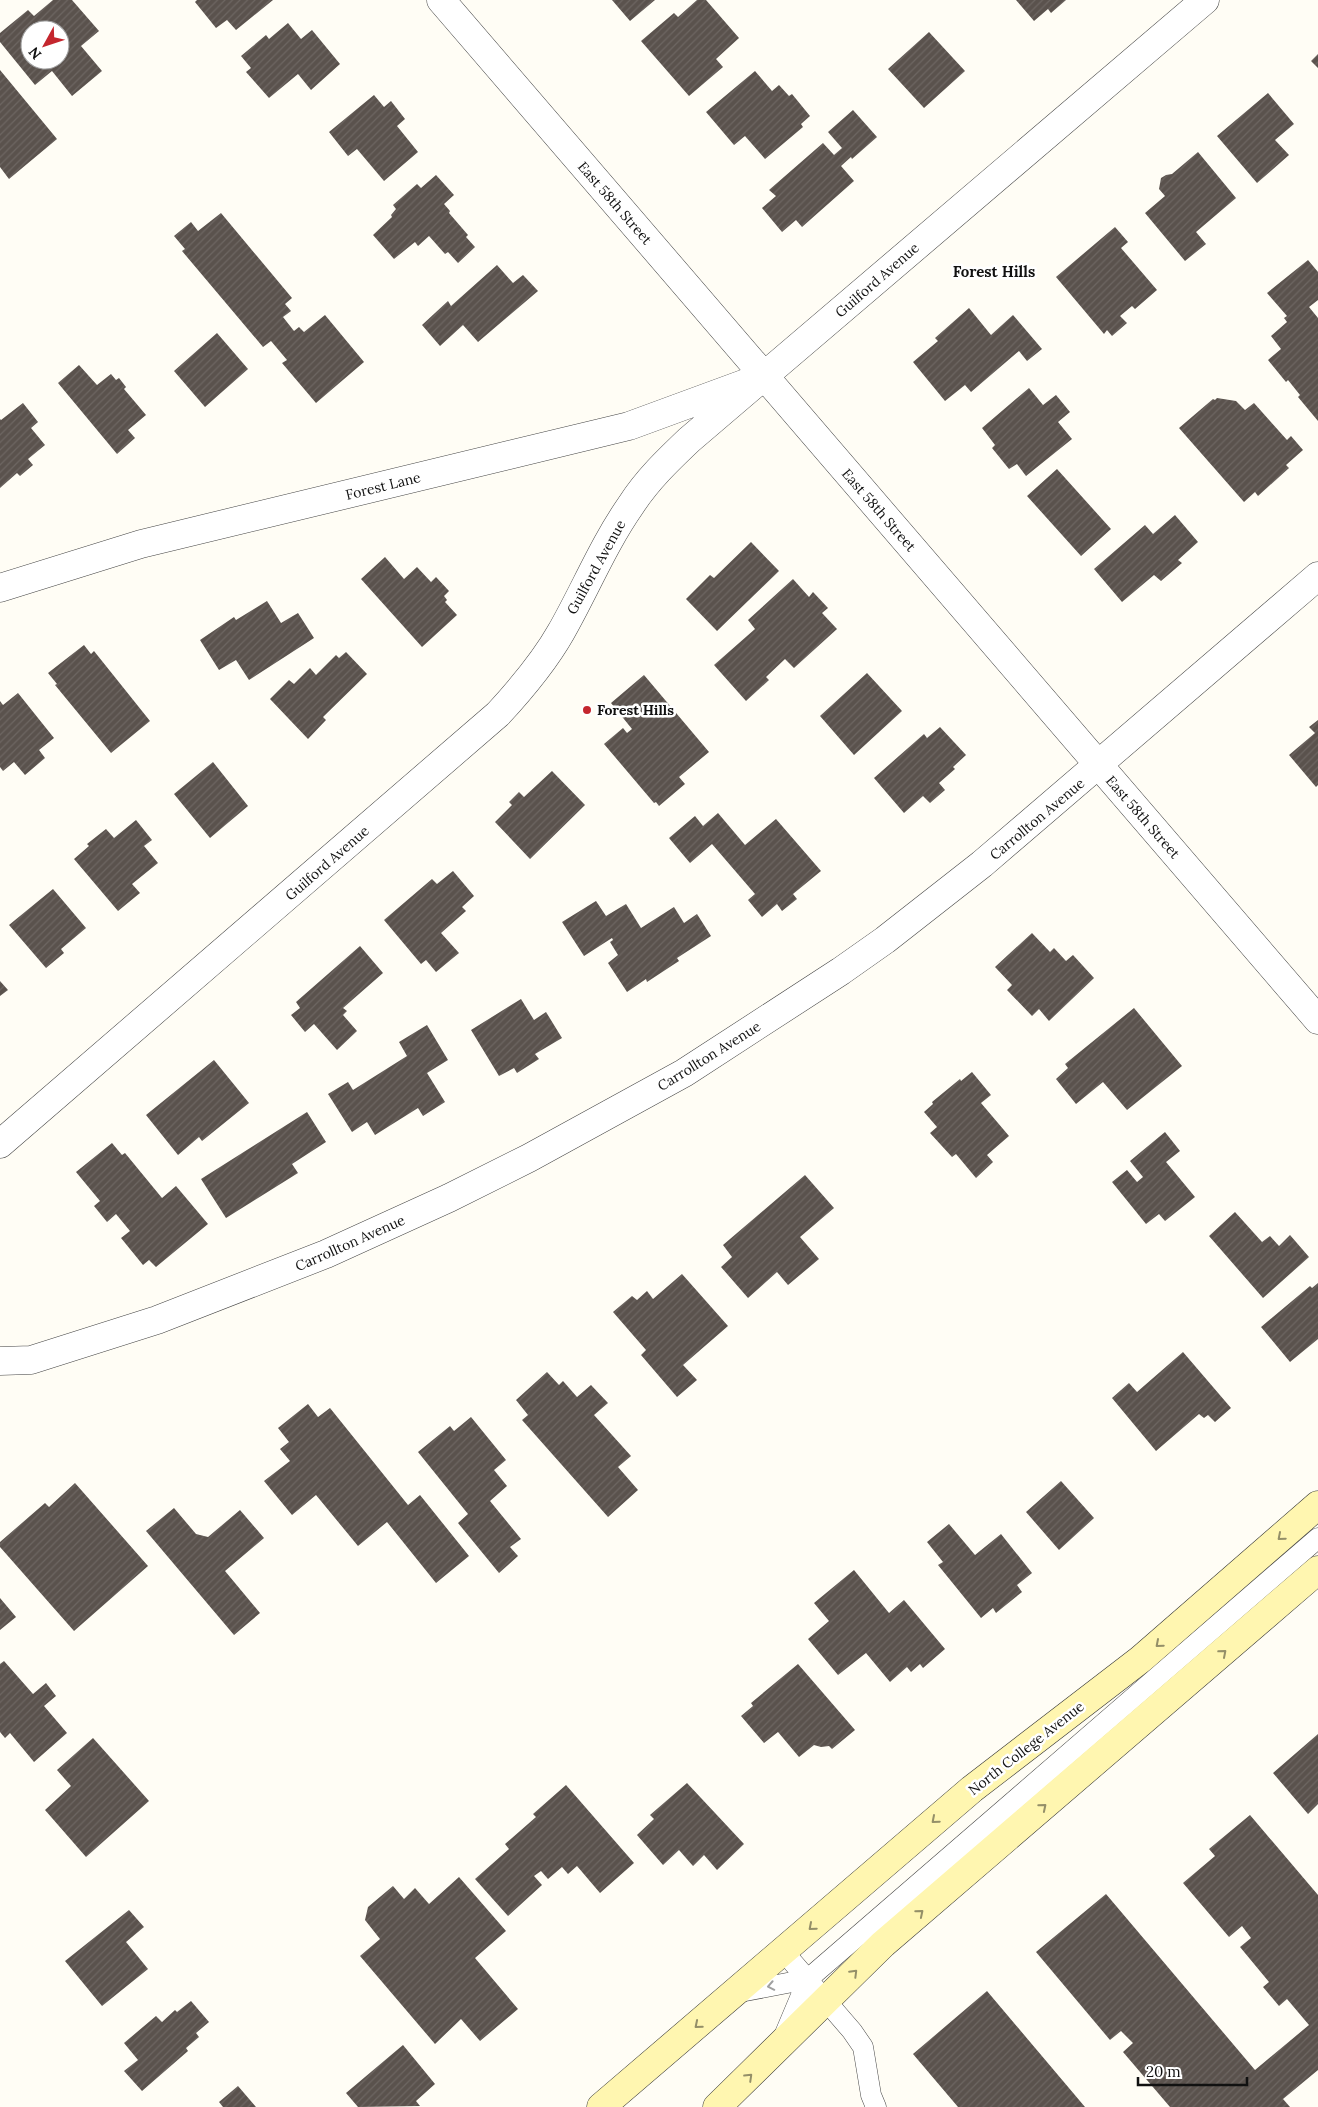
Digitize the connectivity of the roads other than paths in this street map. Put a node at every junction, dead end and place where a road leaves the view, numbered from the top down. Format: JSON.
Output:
{"nodes":[{"id":1,"x":441,"y":0,"type":"edge"},
{"id":2,"x":1205,"y":0,"type":"edge"},
{"id":3,"x":764,"y":376,"type":"junction"},
{"id":4,"x":1318,"y":576,"type":"edge"},
{"id":5,"x":0,"y":588,"type":"edge"},
{"id":6,"x":1099,"y":766,"type":"junction"},
{"id":7,"x":1318,"y":1020,"type":"edge"},
{"id":8,"x":0,"y":1144,"type":"edge"},
{"id":9,"x":0,"y":1361,"type":"edge"},
{"id":10,"x":1318,"y":1505,"type":"edge"},
{"id":11,"x":1318,"y":1538,"type":"edge"},
{"id":12,"x":1318,"y":1570,"type":"edge"},
{"id":13,"x":783,"y":1952,"type":"junction"},
{"id":14,"x":808,"y":1979,"type":"junction"},
{"id":15,"x":735,"y":1993,"type":"junction"},
{"id":16,"x":826,"y":2002,"type":"junction"},
{"id":17,"x":780,"y":2047,"type":"junction"},
{"id":18,"x":601,"y":2107,"type":"edge"},
{"id":19,"x":718,"y":2107,"type":"edge"},
{"id":20,"x":876,"y":2107,"type":"edge"}],
"edges":[{"from":1,"to":3,"type":"street","name":"East 58th Street"},
{"from":2,"to":3,"type":"street","name":"Guilford Avenue"},
{"from":3,"to":5,"type":"street","name":"Forest Lane"},
{"from":3,"to":6,"type":"street","name":"East 58th Street"},
{"from":3,"to":8,"type":"street","name":"Guilford Avenue"},
{"from":4,"to":6,"type":"street","name":"Carrollton Avenue"},
{"from":6,"to":7,"type":"street","name":"East 58th Street"},
{"from":6,"to":9,"type":"street","name":"Carrollton Avenue"},
{"from":10,"to":13,"type":"main road","name":"North College Avenue","one_way":true},
{"from":11,"to":14,"type":"lane","name":"North College Avenue"},
{"from":16,"to":12,"type":"main road","name":"North College Avenue","one_way":true},
{"from":13,"to":14,"type":"lane"},
{"from":13,"to":15,"type":"main road","name":"North College Avenue"},
{"from":14,"to":15,"type":"lane","name":"North College Avenue","one_way":true},
{"from":14,"to":16,"type":"lane"},
{"from":14,"to":17,"type":"lane","name":"North College Avenue"},
{"from":15,"to":18,"type":"main road","name":"North College Avenue","one_way":true},
{"from":16,"to":17,"type":"main road","name":"North College Avenue"},
{"from":16,"to":20,"type":"lane"},
{"from":19,"to":17,"type":"main road","name":"North College Avenue","one_way":true}]}
